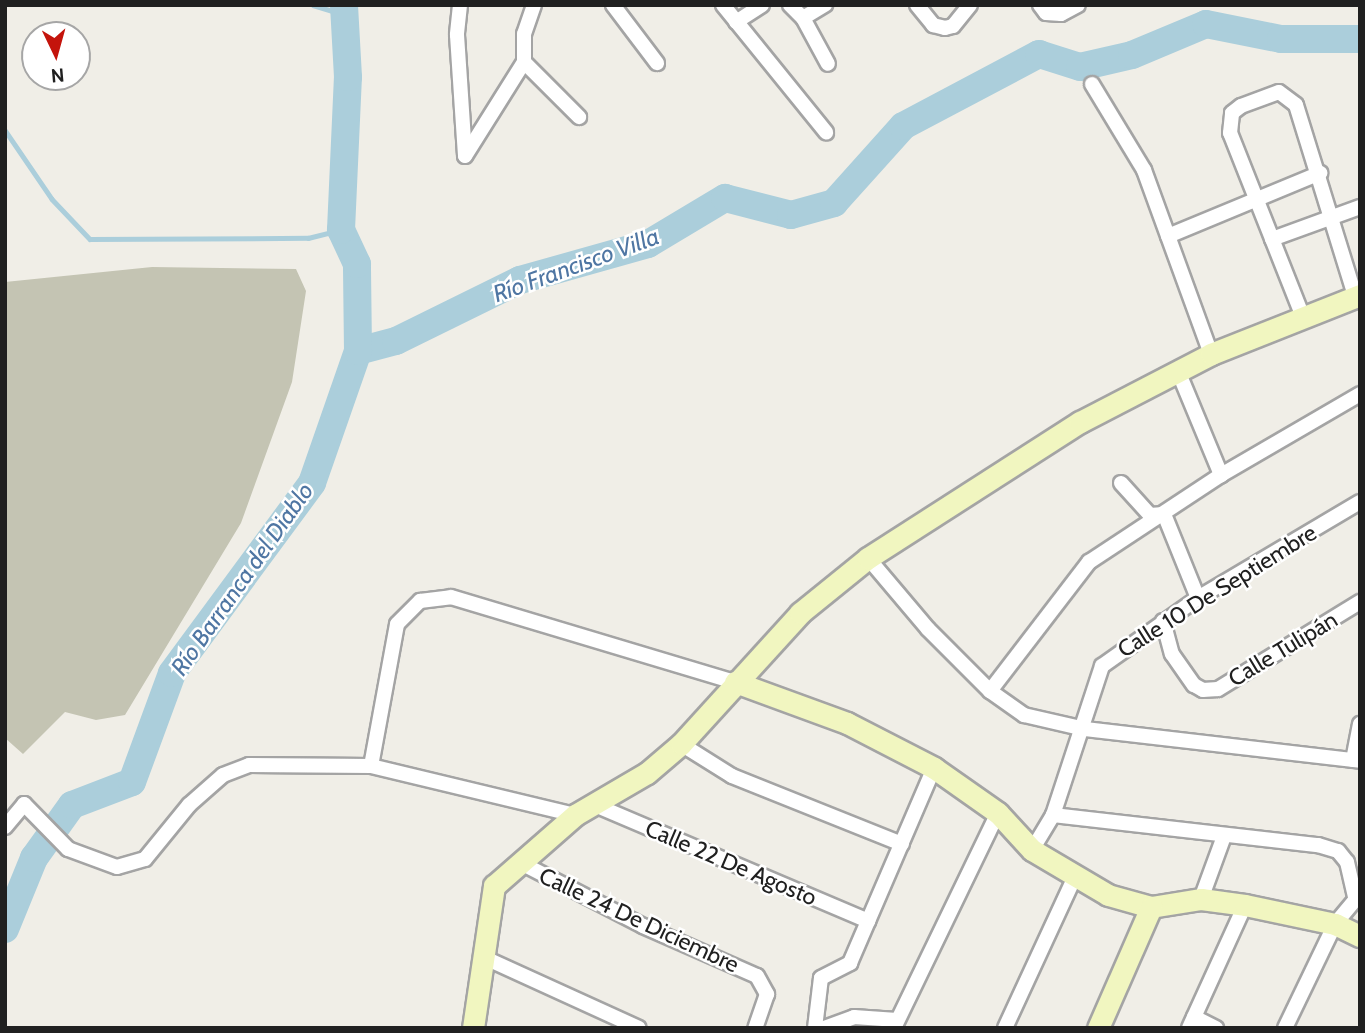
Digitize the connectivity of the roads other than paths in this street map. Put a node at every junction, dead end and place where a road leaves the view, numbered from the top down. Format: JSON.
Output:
{"nodes":[{"id":1,"x":460,"y":5,"type":"edge"},
{"id":2,"x":534,"y":5,"type":"edge"},
{"id":3,"x":613,"y":5,"type":"edge"},
{"id":4,"x":723,"y":5,"type":"edge"},
{"id":5,"x":762,"y":5,"type":"edge"},
{"id":6,"x":790,"y":5,"type":"edge"},
{"id":7,"x":825,"y":5,"type":"edge"},
{"id":8,"x":917,"y":5,"type":"edge"},
{"id":9,"x":970,"y":5,"type":"edge"},
{"id":10,"x":1040,"y":5,"type":"edge"},
{"id":11,"x":1078,"y":5,"type":"edge"},
{"id":12,"x":803,"y":18,"type":"junction"},
{"id":13,"x":736,"y":22,"type":"junction"},
{"id":14,"x":524,"y":62,"type":"junction"},
{"id":15,"x":657,"y":63,"type":"dead end"},
{"id":16,"x":828,"y":64,"type":"dead end"},
{"id":17,"x":1092,"y":85,"type":"dead end"},
{"id":18,"x":579,"y":117,"type":"dead end"},
{"id":19,"x":826,"y":132,"type":"dead end"},
{"id":20,"x":1320,"y":173,"type":"junction"},
{"id":21,"x":1256,"y":201,"type":"junction"},
{"id":22,"x":1360,"y":207,"type":"edge"},
{"id":23,"x":1333,"y":216,"type":"junction"},
{"id":24,"x":1168,"y":236,"type":"junction"},
{"id":25,"x":1272,"y":239,"type":"junction"},
{"id":26,"x":1357,"y":296,"type":"edge"},
{"id":27,"x":1303,"y":317,"type":"junction"},
{"id":28,"x":1211,"y":354,"type":"junction"},
{"id":29,"x":1178,"y":371,"type":"junction"},
{"id":30,"x":1360,"y":394,"type":"edge"},
{"id":31,"x":1221,"y":475,"type":"junction"},
{"id":32,"x":1121,"y":483,"type":"dead end"},
{"id":33,"x":1360,"y":502,"type":"edge"},
{"id":34,"x":1164,"y":514,"type":"junction"},
{"id":35,"x":868,"y":558,"type":"junction"},
{"id":36,"x":1198,"y":598,"type":"junction"},
{"id":37,"x":1360,"y":602,"type":"edge"},
{"id":38,"x":1163,"y":621,"type":"junction"},
{"id":39,"x":734,"y":682,"type":"junction"},
{"id":40,"x":990,"y":691,"type":"junction"},
{"id":41,"x":1360,"y":724,"type":"edge"},
{"id":42,"x":1085,"y":729,"type":"junction"},
{"id":43,"x":681,"y":744,"type":"junction"},
{"id":44,"x":1357,"y":761,"type":"edge"},
{"id":45,"x":371,"y":766,"type":"junction"},
{"id":46,"x":934,"y":768,"type":"junction"},
{"id":47,"x":595,"y":804,"type":"junction"},
{"id":48,"x":998,"y":813,"type":"junction"},
{"id":49,"x":575,"y":815,"type":"junction"},
{"id":50,"x":1053,"y":815,"type":"junction"},
{"id":51,"x":5,"y":827,"type":"edge"},
{"id":52,"x":1224,"y":836,"type":"junction"},
{"id":53,"x":902,"y":844,"type":"junction"},
{"id":54,"x":1032,"y":850,"type":"junction"},
{"id":55,"x":521,"y":863,"type":"junction"},
{"id":56,"x":1074,"y":879,"type":"junction"},
{"id":57,"x":1357,"y":896,"type":"edge"},
{"id":58,"x":1201,"y":899,"type":"junction"},
{"id":59,"x":1245,"y":905,"type":"junction"},
{"id":60,"x":1151,"y":907,"type":"junction"},
{"id":61,"x":868,"y":921,"type":"junction"},
{"id":62,"x":1335,"y":924,"type":"junction"},
{"id":63,"x":1360,"y":936,"type":"edge"},
{"id":64,"x":483,"y":957,"type":"junction"},
{"id":65,"x":1191,"y":1022,"type":"edge"},
{"id":66,"x":896,"y":1024,"type":"edge"},
{"id":67,"x":473,"y":1028,"type":"edge"},
{"id":68,"x":639,"y":1028,"type":"edge"},
{"id":69,"x":755,"y":1028,"type":"edge"},
{"id":70,"x":815,"y":1028,"type":"edge"},
{"id":71,"x":824,"y":1028,"type":"edge"},
{"id":72,"x":1005,"y":1028,"type":"edge"},
{"id":73,"x":1098,"y":1028,"type":"edge"},
{"id":74,"x":1216,"y":1028,"type":"edge"},
{"id":75,"x":1285,"y":1028,"type":"edge"}],
"edges":[{"from":1,"to":14,"type":"street"},
{"from":2,"to":14,"type":"street"},
{"from":3,"to":15,"type":"street"},
{"from":4,"to":13,"type":"street"},
{"from":5,"to":13,"type":"street"},
{"from":6,"to":12,"type":"street"},
{"from":7,"to":12,"type":"street"},
{"from":8,"to":9,"type":"street"},
{"from":10,"to":11,"type":"street"},
{"from":12,"to":16,"type":"street"},
{"from":13,"to":19,"type":"street"},
{"from":14,"to":18,"type":"street"},
{"from":17,"to":24,"type":"street"},
{"from":20,"to":21,"type":"street"},
{"from":20,"to":21,"type":"street"},
{"from":20,"to":23,"type":"street"},
{"from":21,"to":24,"type":"street"},
{"from":21,"to":25,"type":"street"},
{"from":22,"to":23,"type":"street"},
{"from":23,"to":25,"type":"street"},
{"from":23,"to":26,"type":"street"},
{"from":24,"to":28,"type":"street"},
{"from":25,"to":27,"type":"street"},
{"from":26,"to":27,"type":"main road"},
{"from":27,"to":28,"type":"main road"},
{"from":28,"to":29,"type":"main road"},
{"from":29,"to":31,"type":"street"},
{"from":29,"to":35,"type":"main road"},
{"from":30,"to":31,"type":"street"},
{"from":31,"to":34,"type":"street"},
{"from":32,"to":34,"type":"street"},
{"from":33,"to":36,"type":"street","name":"Calle 10 De Septiembre"},
{"from":34,"to":36,"type":"street"},
{"from":34,"to":40,"type":"street"},
{"from":35,"to":39,"type":"main road"},
{"from":35,"to":40,"type":"street"},
{"from":36,"to":38,"type":"street","name":"Calle 10 De Septiembre"},
{"from":37,"to":38,"type":"street","name":"Calle Tulipán"},
{"from":38,"to":42,"type":"street","name":"Calle 10 De Septiembre"},
{"from":39,"to":43,"type":"main road"},
{"from":39,"to":45,"type":"street"},
{"from":39,"to":46,"type":"main road"},
{"from":40,"to":42,"type":"street"},
{"from":41,"to":44,"type":"street"},
{"from":42,"to":44,"type":"street"},
{"from":42,"to":50,"type":"street","name":"Calle 10 De Septiembre"},
{"from":43,"to":47,"type":"main road"},
{"from":43,"to":53,"type":"street"},
{"from":45,"to":49,"type":"street"},
{"from":45,"to":51,"type":"street"},
{"from":46,"to":48,"type":"main road"},
{"from":46,"to":53,"type":"street"},
{"from":47,"to":49,"type":"main road"},
{"from":47,"to":61,"type":"street","name":"Calle 22 De Agosto"},
{"from":48,"to":54,"type":"main road"},
{"from":48,"to":66,"type":"street"},
{"from":49,"to":55,"type":"main road"},
{"from":50,"to":52,"type":"street"},
{"from":50,"to":54,"type":"street","name":"Calle 10 De Septiembre"},
{"from":52,"to":57,"type":"street"},
{"from":52,"to":58,"type":"street"},
{"from":53,"to":61,"type":"street"},
{"from":54,"to":56,"type":"main road"},
{"from":55,"to":64,"type":"main road"},
{"from":55,"to":69,"type":"street","name":"Calle 24 De Diciembre"},
{"from":56,"to":60,"type":"main road"},
{"from":56,"to":72,"type":"street"},
{"from":57,"to":62,"type":"street"},
{"from":58,"to":59,"type":"main road"},
{"from":58,"to":60,"type":"main road"},
{"from":59,"to":62,"type":"main road"},
{"from":59,"to":65,"type":"street"},
{"from":60,"to":73,"type":"main road"},
{"from":61,"to":70,"type":"street"},
{"from":62,"to":63,"type":"main road"},
{"from":62,"to":75,"type":"street"},
{"from":64,"to":67,"type":"main road"},
{"from":64,"to":68,"type":"street"},
{"from":65,"to":74,"type":"street"},
{"from":66,"to":71,"type":"street"}]}
